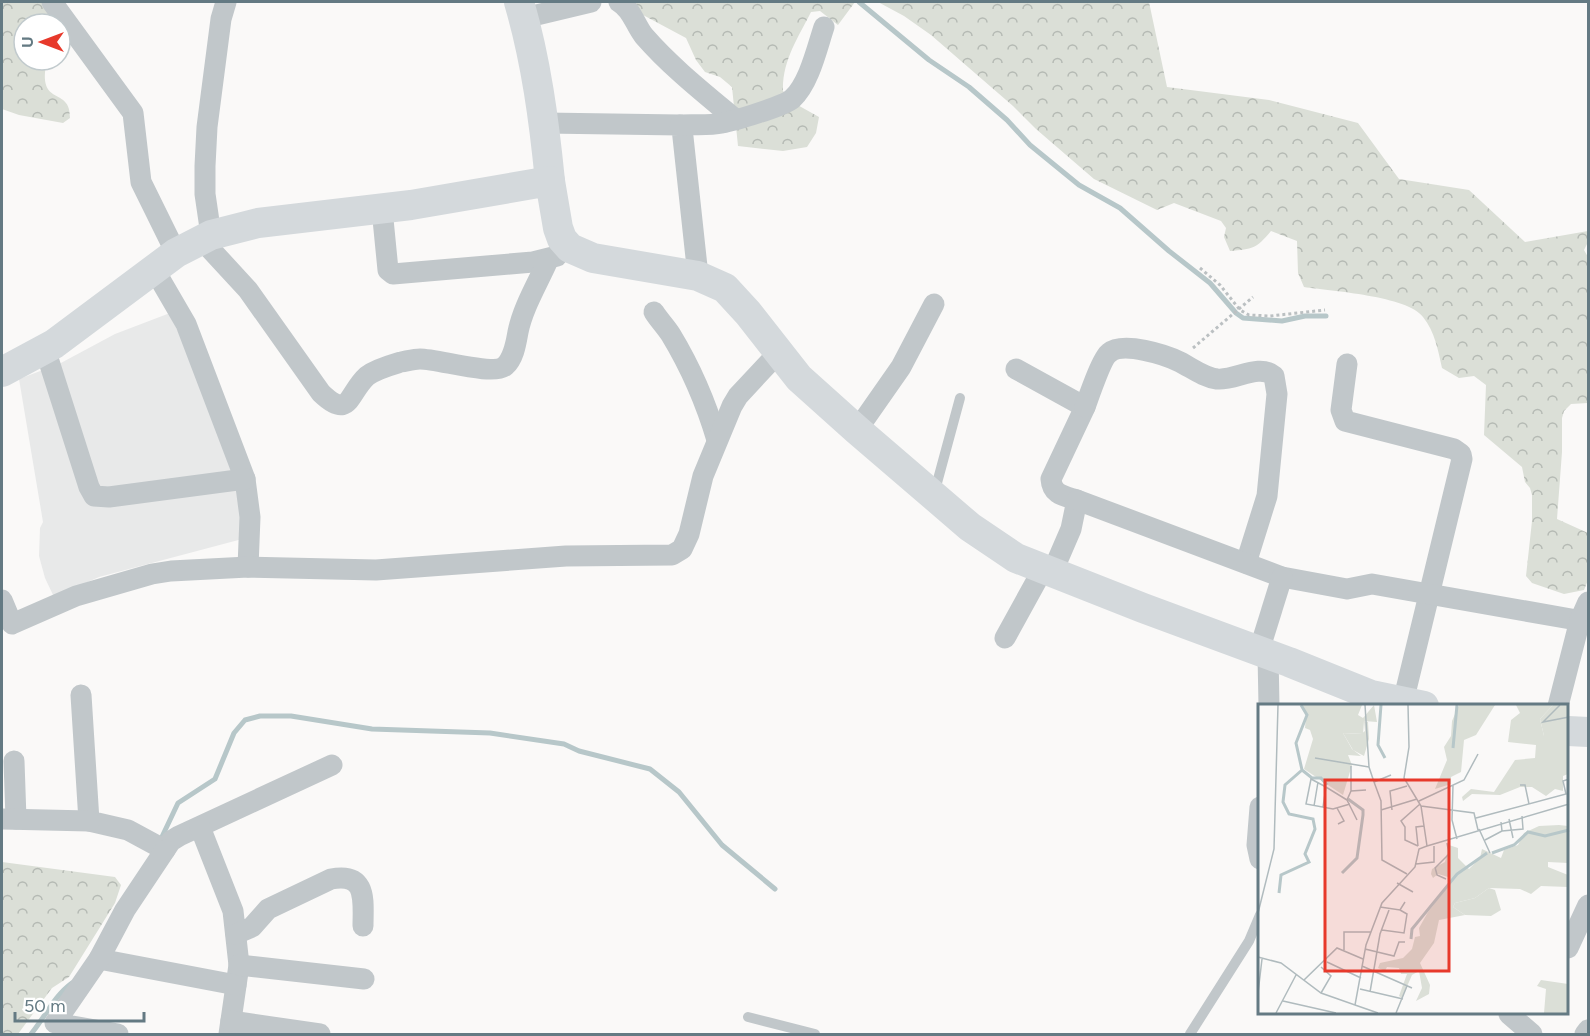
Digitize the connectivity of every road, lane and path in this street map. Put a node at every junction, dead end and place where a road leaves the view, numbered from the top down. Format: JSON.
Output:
{"nodes":[{"id":1,"x":52,"y":2,"type":"edge"},
{"id":2,"x":226,"y":2,"type":"edge"},
{"id":3,"x":591,"y":2,"type":"edge"},
{"id":4,"x":619,"y":2,"type":"edge"},
{"id":5,"x":521,"y":10,"type":"edge"},
{"id":6,"x":824,"y":27,"type":"dead end"},
{"id":7,"x":735,"y":119,"type":"junction"},
{"id":8,"x":545,"y":123,"type":"junction"},
{"id":9,"x":680,"y":124,"type":"junction"},
{"id":10,"x":550,"y":181,"type":"junction"},
{"id":11,"x":382,"y":209,"type":"junction"},
{"id":12,"x":185,"y":249,"type":"junction"},
{"id":13,"x":559,"y":254,"type":"junction"},
{"id":14,"x":1200,"y":268,"type":"dead end"},
{"id":15,"x":698,"y":276,"type":"junction"},
{"id":16,"x":1253,"y":297,"type":"dead end"},
{"id":17,"x":934,"y":304,"type":"dead end"},
{"id":18,"x":1235,"y":310,"type":"junction"},
{"id":19,"x":1325,"y":310,"type":"dead end"},
{"id":20,"x":654,"y":312,"type":"dead end"},
{"id":21,"x":45,"y":349,"type":"junction"},
{"id":22,"x":778,"y":353,"type":"junction"},
{"id":23,"x":1178,"y":361,"type":"junction"},
{"id":24,"x":1347,"y":364,"type":"dead end"},
{"id":25,"x":1016,"y":369,"type":"dead end"},
{"id":26,"x":2,"y":372,"type":"edge"},
{"id":27,"x":960,"y":398,"type":"dead end"},
{"id":28,"x":1085,"y":407,"type":"junction"},
{"id":29,"x":857,"y":430,"type":"junction"},
{"id":30,"x":717,"y":440,"type":"junction"},
{"id":31,"x":245,"y":479,"type":"junction"},
{"id":32,"x":934,"y":497,"type":"junction"},
{"id":33,"x":1077,"y":500,"type":"junction"},
{"id":34,"x":1246,"y":563,"type":"junction"},
{"id":35,"x":248,"y":567,"type":"junction"},
{"id":36,"x":1048,"y":571,"type":"junction"},
{"id":37,"x":1282,"y":577,"type":"junction"},
{"id":38,"x":1429,"y":594,"type":"junction"},
{"id":39,"x":2,"y":600,"type":"edge"},
{"id":40,"x":1586,"y":615,"type":"edge"},
{"id":41,"x":7,"y":626,"type":"edge"},
{"id":42,"x":1005,"y":638,"type":"dead end"},
{"id":43,"x":1264,"y":653,"type":"junction"},
{"id":44,"x":81,"y":695,"type":"dead end"},
{"id":45,"x":1269,"y":704,"type":"edge"},
{"id":46,"x":1413,"y":704,"type":"edge"},
{"id":47,"x":1559,"y":704,"type":"edge"},
{"id":48,"x":1569,"y":731,"type":"edge"},
{"id":49,"x":1588,"y":732,"type":"edge"},
{"id":50,"x":14,"y":761,"type":"dead end"},
{"id":51,"x":332,"y":765,"type":"dead end"},
{"id":52,"x":9,"y":819,"type":"edge"},
{"id":53,"x":89,"y":821,"type":"junction"},
{"id":54,"x":200,"y":827,"type":"junction"},
{"id":55,"x":1258,"y":832,"type":"edge"},
{"id":56,"x":158,"y":847,"type":"junction"},
{"id":57,"x":1258,"y":850,"type":"edge"},
{"id":58,"x":1588,"y":905,"type":"edge"},
{"id":59,"x":1258,"y":920,"type":"edge"},
{"id":60,"x":363,"y":926,"type":"dead end"},
{"id":61,"x":236,"y":934,"type":"junction"},
{"id":62,"x":1569,"y":946,"type":"edge"},
{"id":63,"x":99,"y":959,"type":"junction"},
{"id":64,"x":237,"y":975,"type":"junction"},
{"id":65,"x":364,"y":979,"type":"dead end"},
{"id":66,"x":1513,"y":1015,"type":"edge"},
{"id":67,"x":748,"y":1017,"type":"dead end"},
{"id":68,"x":230,"y":1028,"type":"edge"},
{"id":69,"x":51,"y":1029,"type":"edge"},
{"id":70,"x":1588,"y":1030,"type":"edge"},
{"id":71,"x":118,"y":1035,"type":"edge"},
{"id":72,"x":320,"y":1035,"type":"edge"},
{"id":73,"x":815,"y":1035,"type":"edge"},
{"id":74,"x":1190,"y":1035,"type":"edge"},
{"id":75,"x":1532,"y":1035,"type":"edge"},
{"id":76,"x":1585,"y":1035,"type":"edge"}],
"edges":[{"from":1,"to":12,"type":"street"},
{"from":2,"to":12,"type":"street"},
{"from":3,"to":5,"type":"street"},
{"from":4,"to":7,"type":"street"},
{"from":5,"to":8,"type":"street"},
{"from":6,"to":7,"type":"street"},
{"from":7,"to":9,"type":"street"},
{"from":8,"to":9,"type":"street"},
{"from":8,"to":10,"type":"street"},
{"from":9,"to":15,"type":"street"},
{"from":10,"to":11,"type":"street"},
{"from":10,"to":13,"type":"street"},
{"from":11,"to":12,"type":"street"},
{"from":11,"to":13,"type":"street"},
{"from":12,"to":13,"type":"street"},
{"from":12,"to":21,"type":"street"},
{"from":12,"to":31,"type":"street"},
{"from":13,"to":15,"type":"street"},
{"from":14,"to":18,"type":"path"},
{"from":15,"to":22,"type":"street"},
{"from":16,"to":18,"type":"path"},
{"from":17,"to":29,"type":"street"},
{"from":18,"to":19,"type":"path"},
{"from":18,"to":23,"type":"path"},
{"from":20,"to":30,"type":"street"},
{"from":21,"to":26,"type":"street"},
{"from":21,"to":31,"type":"street"},
{"from":22,"to":29,"type":"street"},
{"from":22,"to":30,"type":"street"},
{"from":23,"to":28,"type":"street"},
{"from":23,"to":34,"type":"street"},
{"from":24,"to":38,"type":"street"},
{"from":25,"to":28,"type":"street"},
{"from":27,"to":32,"type":"lane"},
{"from":28,"to":33,"type":"street"},
{"from":29,"to":32,"type":"street"},
{"from":30,"to":35,"type":"street"},
{"from":31,"to":35,"type":"street"},
{"from":32,"to":36,"type":"street"},
{"from":33,"to":34,"type":"street"},
{"from":33,"to":36,"type":"street"},
{"from":34,"to":37,"type":"street"},
{"from":35,"to":41,"type":"street"},
{"from":36,"to":42,"type":"street"},
{"from":36,"to":43,"type":"street"},
{"from":37,"to":38,"type":"street"},
{"from":37,"to":43,"type":"street"},
{"from":38,"to":40,"type":"street"},
{"from":38,"to":46,"type":"street"},
{"from":39,"to":41,"type":"street"},
{"from":40,"to":47,"type":"street"},
{"from":43,"to":45,"type":"street"},
{"from":43,"to":46,"type":"street"},
{"from":44,"to":53,"type":"street"},
{"from":48,"to":49,"type":"street"},
{"from":50,"to":52,"type":"street"},
{"from":51,"to":54,"type":"street"},
{"from":52,"to":53,"type":"street"},
{"from":53,"to":56,"type":"street"},
{"from":54,"to":56,"type":"street"},
{"from":54,"to":61,"type":"street"},
{"from":55,"to":57,"type":"street"},
{"from":56,"to":63,"type":"street"},
{"from":58,"to":62,"type":"street"},
{"from":59,"to":74,"type":"lane"},
{"from":60,"to":61,"type":"street"},
{"from":61,"to":64,"type":"street"},
{"from":63,"to":64,"type":"street"},
{"from":63,"to":69,"type":"street"},
{"from":64,"to":65,"type":"street"},
{"from":64,"to":68,"type":"street"},
{"from":66,"to":75,"type":"street"},
{"from":67,"to":73,"type":"lane"},
{"from":68,"to":72,"type":"street"},
{"from":69,"to":71,"type":"street"},
{"from":70,"to":76,"type":"street"}]}
